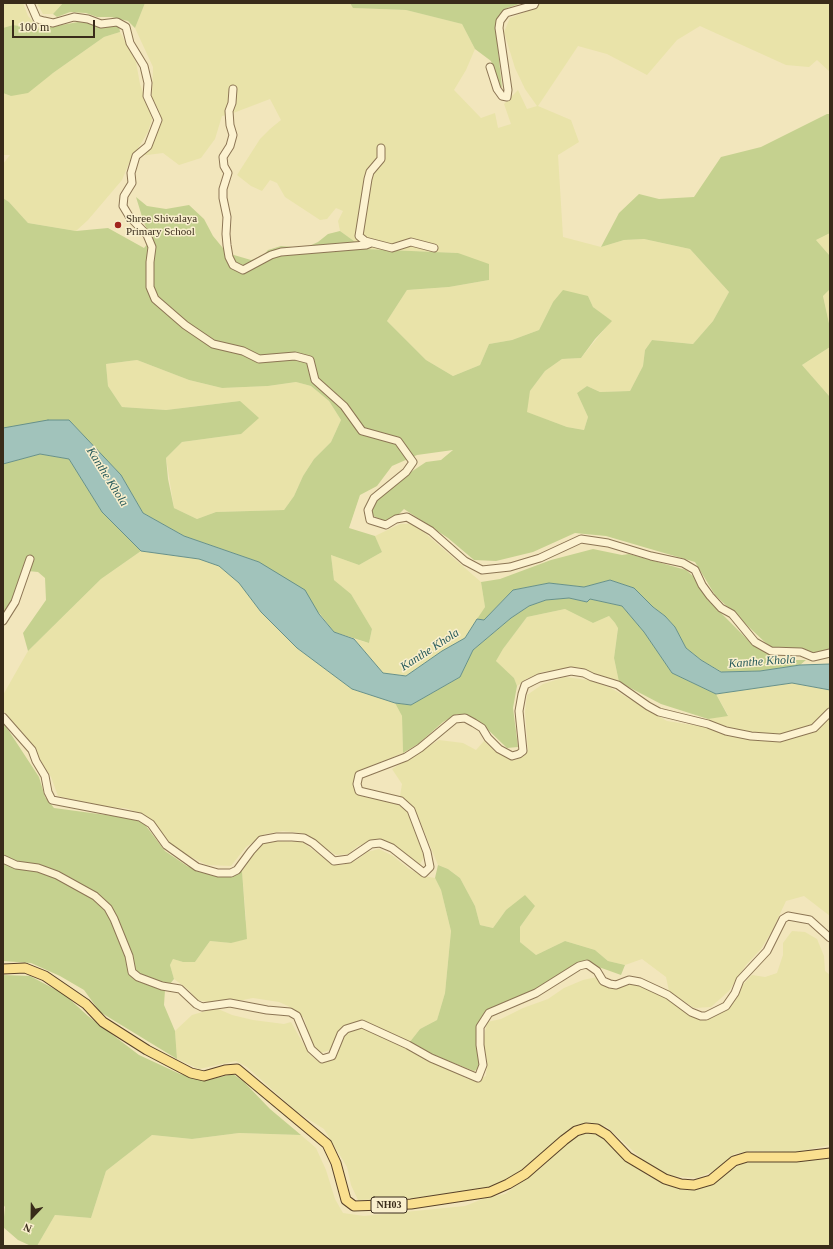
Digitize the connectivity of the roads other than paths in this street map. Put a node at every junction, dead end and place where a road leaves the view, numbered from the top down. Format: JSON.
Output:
{"nodes":[{"id":1,"x":30,"y":3,"type":"edge"},
{"id":2,"x":535,"y":3,"type":"edge"},
{"id":3,"x":490,"y":67,"type":"dead end"},
{"id":4,"x":233,"y":89,"type":"dead end"},
{"id":5,"x":381,"y":148,"type":"dead end"},
{"id":6,"x":371,"y":243,"type":"junction"},
{"id":7,"x":434,"y":248,"type":"dead end"},
{"id":8,"x":30,"y":559,"type":"dead end"},
{"id":9,"x":3,"y":621,"type":"edge"},
{"id":10,"x":830,"y":653,"type":"edge"},
{"id":11,"x":830,"y":712,"type":"edge"},
{"id":12,"x":3,"y":717,"type":"edge"},
{"id":13,"x":3,"y":859,"type":"edge"},
{"id":14,"x":830,"y":938,"type":"edge"},
{"id":15,"x":3,"y":969,"type":"edge"},
{"id":16,"x":830,"y":1153,"type":"edge"}],
"edges":[{"from":1,"to":10,"type":"street"},
{"from":2,"to":3,"type":"street"},
{"from":4,"to":6,"type":"street"},
{"from":5,"to":6,"type":"street"},
{"from":6,"to":7,"type":"street"},
{"from":8,"to":9,"type":"street"},
{"from":11,"to":12,"type":"street"},
{"from":13,"to":14,"type":"street"},
{"from":15,"to":16,"type":"main road","number":"NH03"}]}
